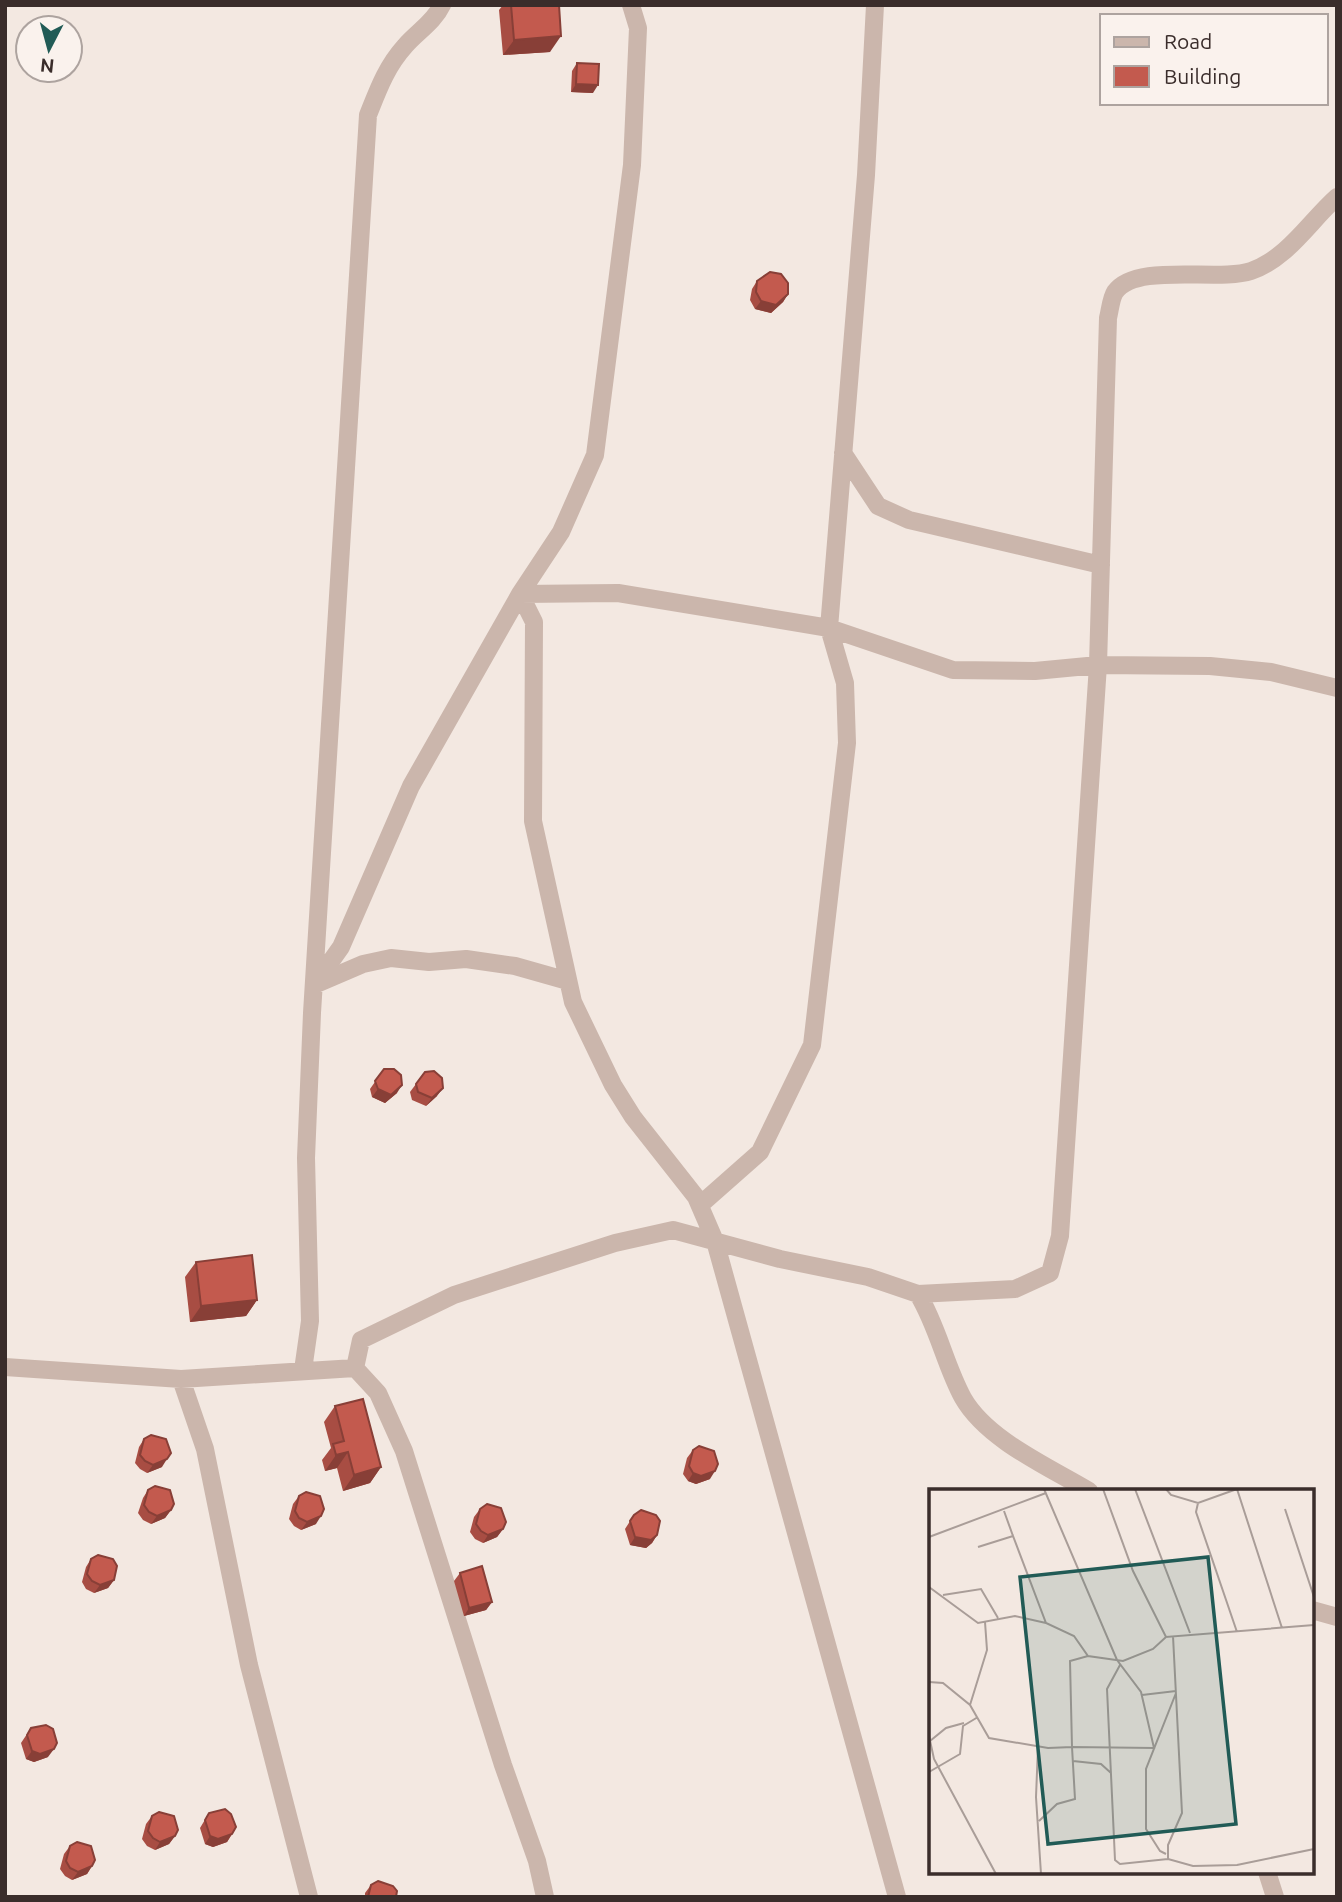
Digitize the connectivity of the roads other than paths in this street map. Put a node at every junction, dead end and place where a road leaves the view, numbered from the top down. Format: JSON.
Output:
{"nodes":[{"id":1,"x":442,"y":5,"type":"edge"},
{"id":2,"x":631,"y":5,"type":"edge"},
{"id":3,"x":875,"y":5,"type":"edge"},
{"id":4,"x":1337,"y":197,"type":"edge"},
{"id":5,"x":843,"y":453,"type":"junction"},
{"id":6,"x":1101,"y":565,"type":"junction"},
{"id":7,"x":520,"y":594,"type":"junction"},
{"id":8,"x":829,"y":628,"type":"junction"},
{"id":9,"x":1098,"y":665,"type":"junction"},
{"id":10,"x":1337,"y":688,"type":"edge"},
{"id":11,"x":568,"y":981,"type":"junction"},
{"id":12,"x":314,"y":985,"type":"junction"},
{"id":13,"x":700,"y":1205,"type":"junction"},
{"id":14,"x":715,"y":1241,"type":"junction"},
{"id":15,"x":918,"y":1294,"type":"junction"},
{"id":16,"x":5,"y":1367,"type":"edge"},
{"id":17,"x":355,"y":1368,"type":"junction"},
{"id":18,"x":303,"y":1370,"type":"junction"},
{"id":19,"x":181,"y":1379,"type":"junction"},
{"id":20,"x":1086,"y":1489,"type":"edge"},
{"id":21,"x":1314,"y":1611,"type":"edge"},
{"id":22,"x":1337,"y":1617,"type":"edge"},
{"id":23,"x":1269,"y":1874,"type":"edge"},
{"id":24,"x":309,"y":1897,"type":"edge"},
{"id":25,"x":545,"y":1897,"type":"edge"},
{"id":26,"x":897,"y":1897,"type":"edge"},
{"id":27,"x":1275,"y":1897,"type":"edge"}],
"edges":[{"from":1,"to":12,"type":"street"},
{"from":2,"to":7,"type":"street"},
{"from":3,"to":5,"type":"street"},
{"from":4,"to":6,"type":"street"},
{"from":5,"to":6,"type":"street"},
{"from":5,"to":8,"type":"street"},
{"from":6,"to":9,"type":"street"},
{"from":7,"to":8,"type":"street"},
{"from":7,"to":11,"type":"street"},
{"from":7,"to":12,"type":"street"},
{"from":8,"to":9,"type":"street"},
{"from":8,"to":13,"type":"street"},
{"from":9,"to":10,"type":"street"},
{"from":9,"to":15,"type":"street"},
{"from":11,"to":12,"type":"street"},
{"from":11,"to":13,"type":"street"},
{"from":12,"to":18,"type":"street"},
{"from":13,"to":14,"type":"street"},
{"from":14,"to":15,"type":"street"},
{"from":14,"to":17,"type":"street"},
{"from":14,"to":26,"type":"street"},
{"from":15,"to":20,"type":"street"},
{"from":16,"to":19,"type":"street"},
{"from":17,"to":18,"type":"street"},
{"from":17,"to":25,"type":"street"},
{"from":18,"to":19,"type":"street"},
{"from":19,"to":24,"type":"street"},
{"from":21,"to":22,"type":"street"},
{"from":23,"to":27,"type":"street"}]}
